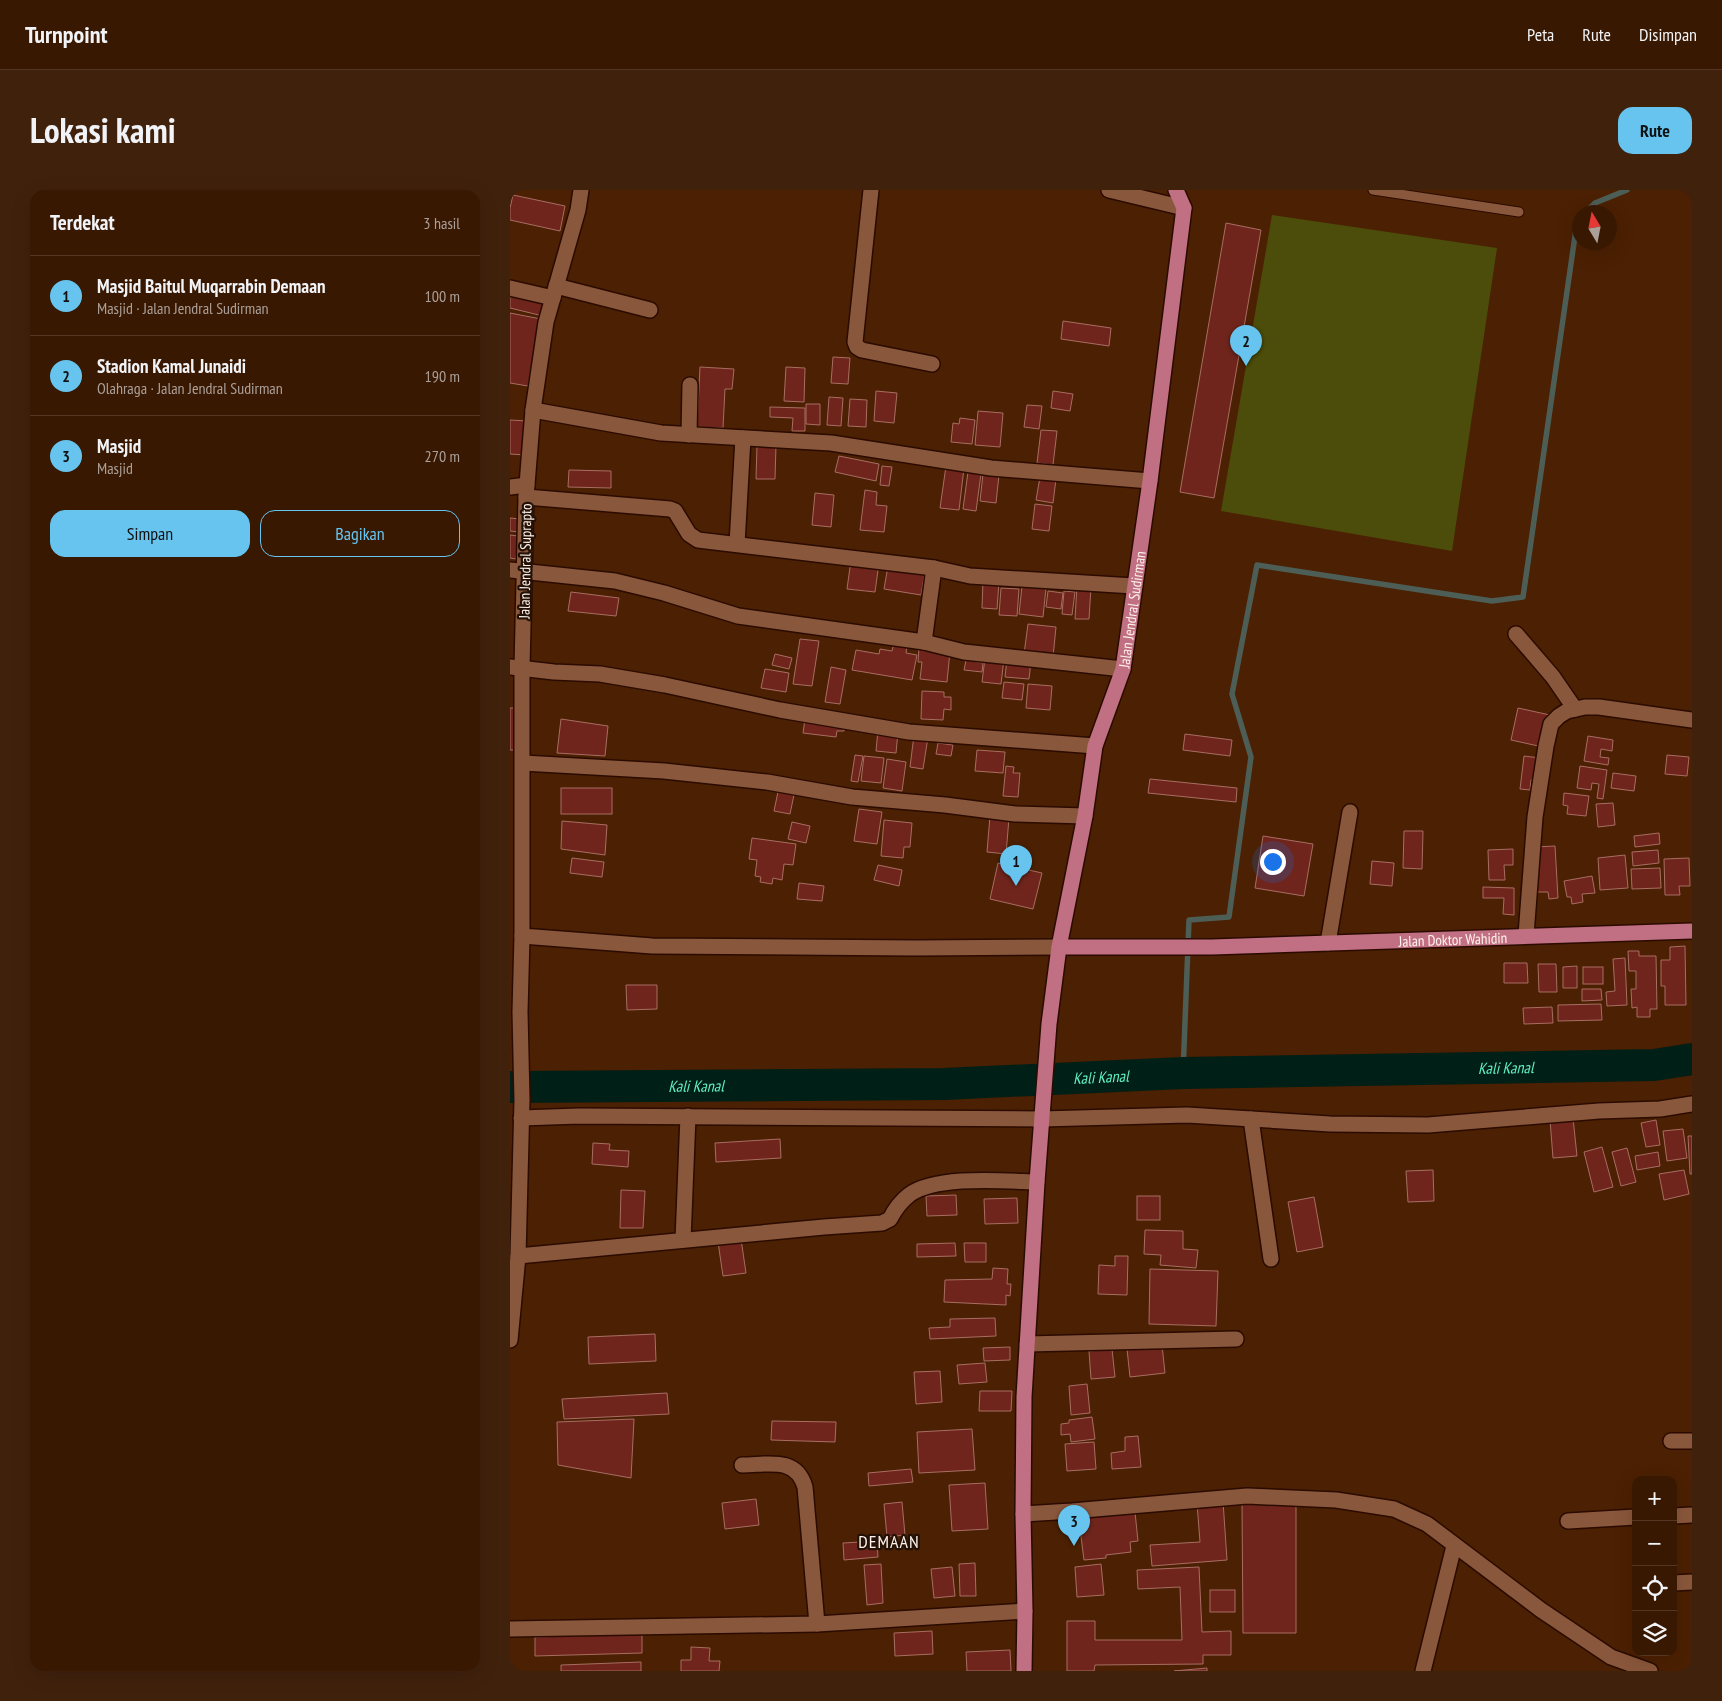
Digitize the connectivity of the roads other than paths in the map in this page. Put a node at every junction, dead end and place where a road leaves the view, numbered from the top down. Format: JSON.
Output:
{"nodes":[{"id":1,"x":581,"y":190,"type":"edge"},
{"id":2,"x":871,"y":190,"type":"edge"},
{"id":3,"x":1108,"y":190,"type":"edge"},
{"id":4,"x":1176,"y":190,"type":"edge"},
{"id":5,"x":1373,"y":190,"type":"edge"},
{"id":6,"x":1184,"y":208,"type":"junction"},
{"id":7,"x":1519,"y":212,"type":"dead end"},
{"id":8,"x":510,"y":288,"type":"edge"},
{"id":9,"x":555,"y":292,"type":"junction"},
{"id":10,"x":650,"y":310,"type":"dead end"},
{"id":11,"x":932,"y":364,"type":"dead end"},
{"id":12,"x":690,"y":385,"type":"dead end"},
{"id":13,"x":534,"y":410,"type":"junction"},
{"id":14,"x":689,"y":435,"type":"junction"},
{"id":15,"x":742,"y":438,"type":"junction"},
{"id":16,"x":1150,"y":481,"type":"junction"},
{"id":17,"x":510,"y":487,"type":"edge"},
{"id":18,"x":527,"y":491,"type":"junction"},
{"id":19,"x":737,"y":544,"type":"junction"},
{"id":20,"x":934,"y":568,"type":"junction"},
{"id":21,"x":517,"y":570,"type":"edge"},
{"id":22,"x":1134,"y":586,"type":"junction"},
{"id":23,"x":1516,"y":634,"type":"dead end"},
{"id":24,"x":924,"y":642,"type":"junction"},
{"id":25,"x":516,"y":667,"type":"edge"},
{"id":26,"x":1123,"y":669,"type":"junction"},
{"id":27,"x":1575,"y":709,"type":"junction"},
{"id":28,"x":1692,"y":720,"type":"edge"},
{"id":29,"x":1095,"y":746,"type":"junction"},
{"id":30,"x":523,"y":762,"type":"junction"},
{"id":31,"x":516,"y":795,"type":"edge"},
{"id":32,"x":1350,"y":812,"type":"dead end"},
{"id":33,"x":1085,"y":816,"type":"junction"},
{"id":34,"x":519,"y":929,"type":"edge"},
{"id":35,"x":1692,"y":931,"type":"edge"},
{"id":36,"x":1526,"y":935,"type":"junction"},
{"id":37,"x":1328,"y":943,"type":"junction"},
{"id":38,"x":1059,"y":947,"type":"junction"},
{"id":39,"x":515,"y":1012,"type":"edge"},
{"id":40,"x":1692,"y":1104,"type":"edge"},
{"id":41,"x":688,"y":1116,"type":"junction"},
{"id":42,"x":521,"y":1118,"type":"junction"},
{"id":43,"x":1042,"y":1119,"type":"junction"},
{"id":44,"x":1251,"y":1119,"type":"junction"},
{"id":45,"x":1037,"y":1182,"type":"junction"},
{"id":46,"x":514,"y":1204,"type":"edge"},
{"id":47,"x":683,"y":1240,"type":"junction"},
{"id":48,"x":518,"y":1256,"type":"junction"},
{"id":49,"x":1271,"y":1259,"type":"dead end"},
{"id":50,"x":1236,"y":1339,"type":"dead end"},
{"id":51,"x":510,"y":1340,"type":"edge"},
{"id":52,"x":1026,"y":1344,"type":"junction"},
{"id":53,"x":1671,"y":1441,"type":"dead end"},
{"id":54,"x":1692,"y":1441,"type":"edge"},
{"id":55,"x":742,"y":1466,"type":"dead end"},
{"id":56,"x":1023,"y":1514,"type":"junction"},
{"id":57,"x":1692,"y":1514,"type":"edge"},
{"id":58,"x":1677,"y":1516,"type":"edge"},
{"id":59,"x":1632,"y":1518,"type":"edge"},
{"id":60,"x":1568,"y":1521,"type":"dead end"},
{"id":61,"x":1454,"y":1546,"type":"junction"},
{"id":62,"x":1692,"y":1582,"type":"edge"},
{"id":63,"x":1677,"y":1583,"type":"edge"},
{"id":64,"x":1026,"y":1611,"type":"junction"},
{"id":65,"x":817,"y":1624,"type":"junction"},
{"id":66,"x":510,"y":1629,"type":"edge"},
{"id":67,"x":1634,"y":1669,"type":"edge"},
{"id":68,"x":1024,"y":1671,"type":"edge"},
{"id":69,"x":1423,"y":1671,"type":"edge"},
{"id":70,"x":1650,"y":1671,"type":"edge"}],
"edges":[{"from":1,"to":9,"type":"street","name":"Jalan Jendral Suprapto"},
{"from":2,"to":11,"type":"street"},
{"from":3,"to":6,"type":"street"},
{"from":4,"to":6,"type":"main road"},
{"from":5,"to":7,"type":"lane"},
{"from":6,"to":16,"type":"main road","name":"Jalan Jendral Sudirman"},
{"from":8,"to":9,"type":"street"},
{"from":9,"to":10,"type":"street"},
{"from":9,"to":13,"type":"street","name":"Jalan Jendral Suprapto"},
{"from":12,"to":14,"type":"street"},
{"from":13,"to":14,"type":"street"},
{"from":13,"to":18,"type":"street","name":"Jalan Jendral Suprapto"},
{"from":14,"to":15,"type":"street"},
{"from":15,"to":16,"type":"street"},
{"from":15,"to":19,"type":"street"},
{"from":16,"to":22,"type":"main road","name":"Jalan Jendral Sudirman"},
{"from":17,"to":18,"type":"street"},
{"from":18,"to":19,"type":"street"},
{"from":18,"to":21,"type":"street","name":"Jalan Jendral Suprapto"},
{"from":19,"to":20,"type":"street"},
{"from":20,"to":22,"type":"street"},
{"from":20,"to":24,"type":"street"},
{"from":21,"to":24,"type":"street"},
{"from":21,"to":25,"type":"street","name":"Jalan Jendral Suprapto"},
{"from":22,"to":26,"type":"main road","name":"Jalan Jendral Sudirman"},
{"from":23,"to":27,"type":"street"},
{"from":24,"to":26,"type":"street"},
{"from":25,"to":29,"type":"street"},
{"from":25,"to":30,"type":"street","name":"Jalan Jendral Suprapto"},
{"from":26,"to":29,"type":"main road","name":"Jalan Jendral Sudirman"},
{"from":27,"to":28,"type":"street"},
{"from":27,"to":36,"type":"street"},
{"from":29,"to":33,"type":"main road","name":"Jalan Jendral Sudirman"},
{"from":30,"to":31,"type":"street","name":"Jalan Jendral Suprapto"},
{"from":30,"to":33,"type":"street"},
{"from":31,"to":34,"type":"street","name":"Jalan Jendral Suprapto"},
{"from":32,"to":37,"type":"street"},
{"from":33,"to":38,"type":"main road","name":"Jalan Jendral Sudirman"},
{"from":34,"to":38,"type":"street"},
{"from":34,"to":39,"type":"street","name":"Jalan Jendral Suprapto"},
{"from":35,"to":36,"type":"main road","name":"Jalan Doktor Wahidin"},
{"from":36,"to":37,"type":"main road","name":"Jalan Doktor Wahidin"},
{"from":37,"to":38,"type":"main road","name":"Jalan Doktor Wahidin"},
{"from":38,"to":43,"type":"main road","name":"Jalan Jendral Sudirman"},
{"from":39,"to":42,"type":"street","name":"Jalan Jendral Suprapto"},
{"from":40,"to":44,"type":"street"},
{"from":41,"to":42,"type":"street"},
{"from":41,"to":43,"type":"street"},
{"from":41,"to":47,"type":"street"},
{"from":42,"to":46,"type":"street","name":"Jalan Jendral Suprapto"},
{"from":43,"to":44,"type":"street"},
{"from":43,"to":45,"type":"main road","name":"Jalan Jendral Sudirman"},
{"from":44,"to":49,"type":"street"},
{"from":45,"to":47,"type":"street"},
{"from":45,"to":52,"type":"main road","name":"Jalan Jendral Sudirman"},
{"from":46,"to":48,"type":"street","name":"Jalan Jendral Suprapto"},
{"from":47,"to":48,"type":"street"},
{"from":48,"to":51,"type":"street","name":"Jalan Jendral Suprapto"},
{"from":50,"to":52,"type":"street"},
{"from":52,"to":56,"type":"main road","name":"Jalan Jendral Sudirman"},
{"from":53,"to":54,"type":"street"},
{"from":55,"to":65,"type":"street"},
{"from":56,"to":61,"type":"street"},
{"from":56,"to":64,"type":"main road","name":"Jalan Jendral Sudirman"},
{"from":57,"to":58,"type":"street"},
{"from":59,"to":60,"type":"street"},
{"from":61,"to":67,"type":"street"},
{"from":61,"to":69,"type":"street"},
{"from":62,"to":63,"type":"street"},
{"from":64,"to":65,"type":"street"},
{"from":64,"to":68,"type":"main road","name":"Jalan Jendral Sudirman"},
{"from":65,"to":66,"type":"street"},
{"from":67,"to":70,"type":"street"}]}
